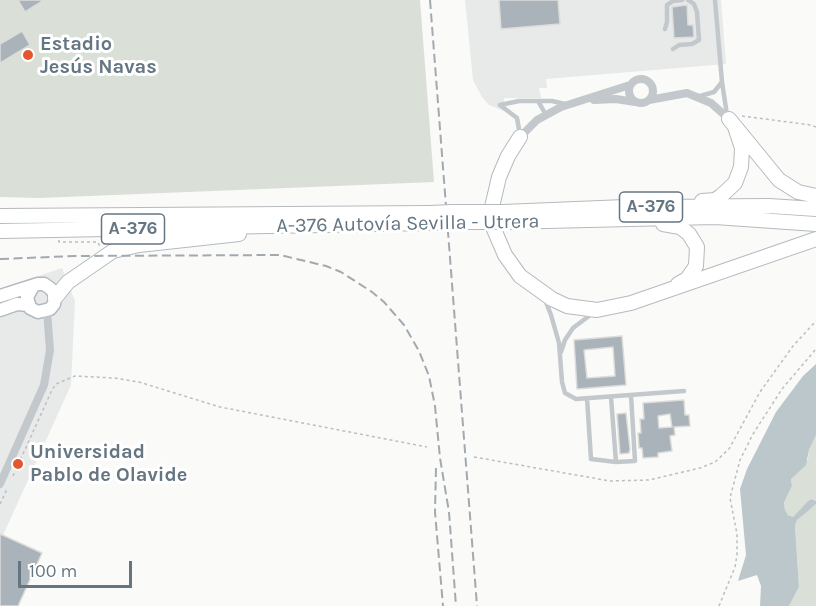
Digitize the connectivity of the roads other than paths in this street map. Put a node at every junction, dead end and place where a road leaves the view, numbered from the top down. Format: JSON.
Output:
{"nodes":[{"id":1,"x":682,"y":0,"type":"edge"},
{"id":2,"x":688,"y":0,"type":"edge"},
{"id":3,"x":716,"y":0,"type":"edge"},
{"id":4,"x":665,"y":29,"type":"dead end"},
{"id":5,"x":673,"y":49,"type":"dead end"},
{"id":6,"x":722,"y":82,"type":"junction"},
{"id":7,"x":630,"y":85,"type":"junction"},
{"id":8,"x":697,"y":97,"type":"junction"},
{"id":9,"x":588,"y":100,"type":"junction"},
{"id":10,"x":649,"y":100,"type":"junction"},
{"id":11,"x":538,"y":101,"type":"junction"},
{"id":12,"x":639,"y":103,"type":"junction"},
{"id":13,"x":570,"y":105,"type":"junction"},
{"id":14,"x":546,"y":115,"type":"junction"},
{"id":15,"x":731,"y":121,"type":"junction"},
{"id":16,"x":520,"y":137,"type":"junction"},
{"id":17,"x":816,"y":196,"type":"edge"},
{"id":18,"x":625,"y":207,"type":"junction"},
{"id":19,"x":816,"y":207,"type":"edge"},
{"id":20,"x":0,"y":216,"type":"edge"},
{"id":21,"x":504,"y":217,"type":"junction"},
{"id":22,"x":430,"y":218,"type":"junction"},
{"id":23,"x":598,"y":220,"type":"junction"},
{"id":24,"x":145,"y":223,"type":"junction"},
{"id":25,"x":816,"y":224,"type":"edge"},
{"id":26,"x":266,"y":226,"type":"junction"},
{"id":27,"x":0,"y":231,"type":"edge"},
{"id":28,"x":816,"y":239,"type":"edge"},
{"id":29,"x":32,"y":288,"type":"junction"},
{"id":30,"x":542,"y":292,"type":"junction"},
{"id":31,"x":663,"y":292,"type":"junction"},
{"id":32,"x":0,"y":296,"type":"edge"},
{"id":33,"x":55,"y":298,"type":"junction"},
{"id":34,"x":28,"y":305,"type":"junction"},
{"id":35,"x":0,"y":310,"type":"edge"},
{"id":36,"x":597,"y":310,"type":"junction"},
{"id":37,"x":47,"y":311,"type":"junction"},
{"id":38,"x":561,"y":355,"type":"junction"},
{"id":39,"x":684,"y":391,"type":"dead end"},
{"id":40,"x":631,"y":395,"type":"junction"},
{"id":41,"x":611,"y":397,"type":"junction"},
{"id":42,"x":586,"y":399,"type":"junction"},
{"id":43,"x":616,"y":462,"type":"junction"},
{"id":44,"x":0,"y":484,"type":"edge"}],
"edges":[{"from":1,"to":4,"type":"lane"},
{"from":2,"to":5,"type":"lane"},
{"from":3,"to":6,"type":"lane"},
{"from":6,"to":8,"type":"lane"},
{"from":6,"to":15,"type":"lane"},
{"from":7,"to":9,"type":"street"},
{"from":7,"to":10,"type":"street"},
{"from":7,"to":12,"type":"street"},
{"from":8,"to":10,"type":"street"},
{"from":8,"to":15,"type":"street"},
{"from":9,"to":12,"type":"street"},
{"from":9,"to":13,"type":"street"},
{"from":10,"to":12,"type":"street"},
{"from":11,"to":13,"type":"lane"},
{"from":11,"to":14,"type":"lane"},
{"from":11,"to":16,"type":"lane"},
{"from":13,"to":14,"type":"street"},
{"from":14,"to":16,"type":"street"},
{"from":15,"to":17,"type":"main road"},
{"from":15,"to":18,"type":"main road"},
{"from":16,"to":30,"type":"main road"},
{"from":18,"to":19,"type":"main road","name":"A-376 Autovía Sevilla - Utrera","number":"A-376"},
{"from":18,"to":21,"type":"main road","name":"A-376 Autovía Sevilla - Utrera","number":"A-376"},
{"from":20,"to":24,"type":"main road","name":"A-376 Autovía Sevilla - Utrera","number":"A-376"},
{"from":21,"to":22,"type":"main road","name":"A-376 Autovía Sevilla - Utrera","number":"A-376","bridge":true},
{"from":21,"to":23,"type":"main road","name":"A-376 Autovía Sevilla - Utrera","number":"A-376"},
{"from":22,"to":24,"type":"main road","name":"A-376 Autovía Sevilla - Utrera","number":"A-376"},
{"from":22,"to":26,"type":"main road","name":"A-376 Autovía Sevilla - Utrera","number":"A-376"},
{"from":23,"to":25,"type":"main road","name":"A-376 Autovía Sevilla - Utrera","number":"A-376"},
{"from":23,"to":31,"type":"main road"},
{"from":24,"to":26,"type":"main road","name":"A-376 Autovía Sevilla - Utrera","number":"A-376"},
{"from":24,"to":27,"type":"main road","name":"A-376 Autovía Sevilla - Utrera","number":"A-376"},
{"from":26,"to":33,"type":"main road"},
{"from":28,"to":31,"type":"main road"},
{"from":29,"to":32,"type":"street"},
{"from":29,"to":33,"type":"street"},
{"from":29,"to":34,"type":"street"},
{"from":30,"to":36,"type":"main road"},
{"from":30,"to":38,"type":"lane"},
{"from":31,"to":36,"type":"main road"},
{"from":33,"to":37,"type":"street"},
{"from":34,"to":35,"type":"street"},
{"from":34,"to":37,"type":"street"},
{"from":36,"to":38,"type":"lane"},
{"from":37,"to":44,"type":"street"},
{"from":38,"to":42,"type":"lane"},
{"from":39,"to":40,"type":"lane"},
{"from":40,"to":41,"type":"lane"},
{"from":40,"to":43,"type":"lane"},
{"from":41,"to":42,"type":"lane"},
{"from":41,"to":43,"type":"lane"},
{"from":42,"to":43,"type":"lane"}]}
